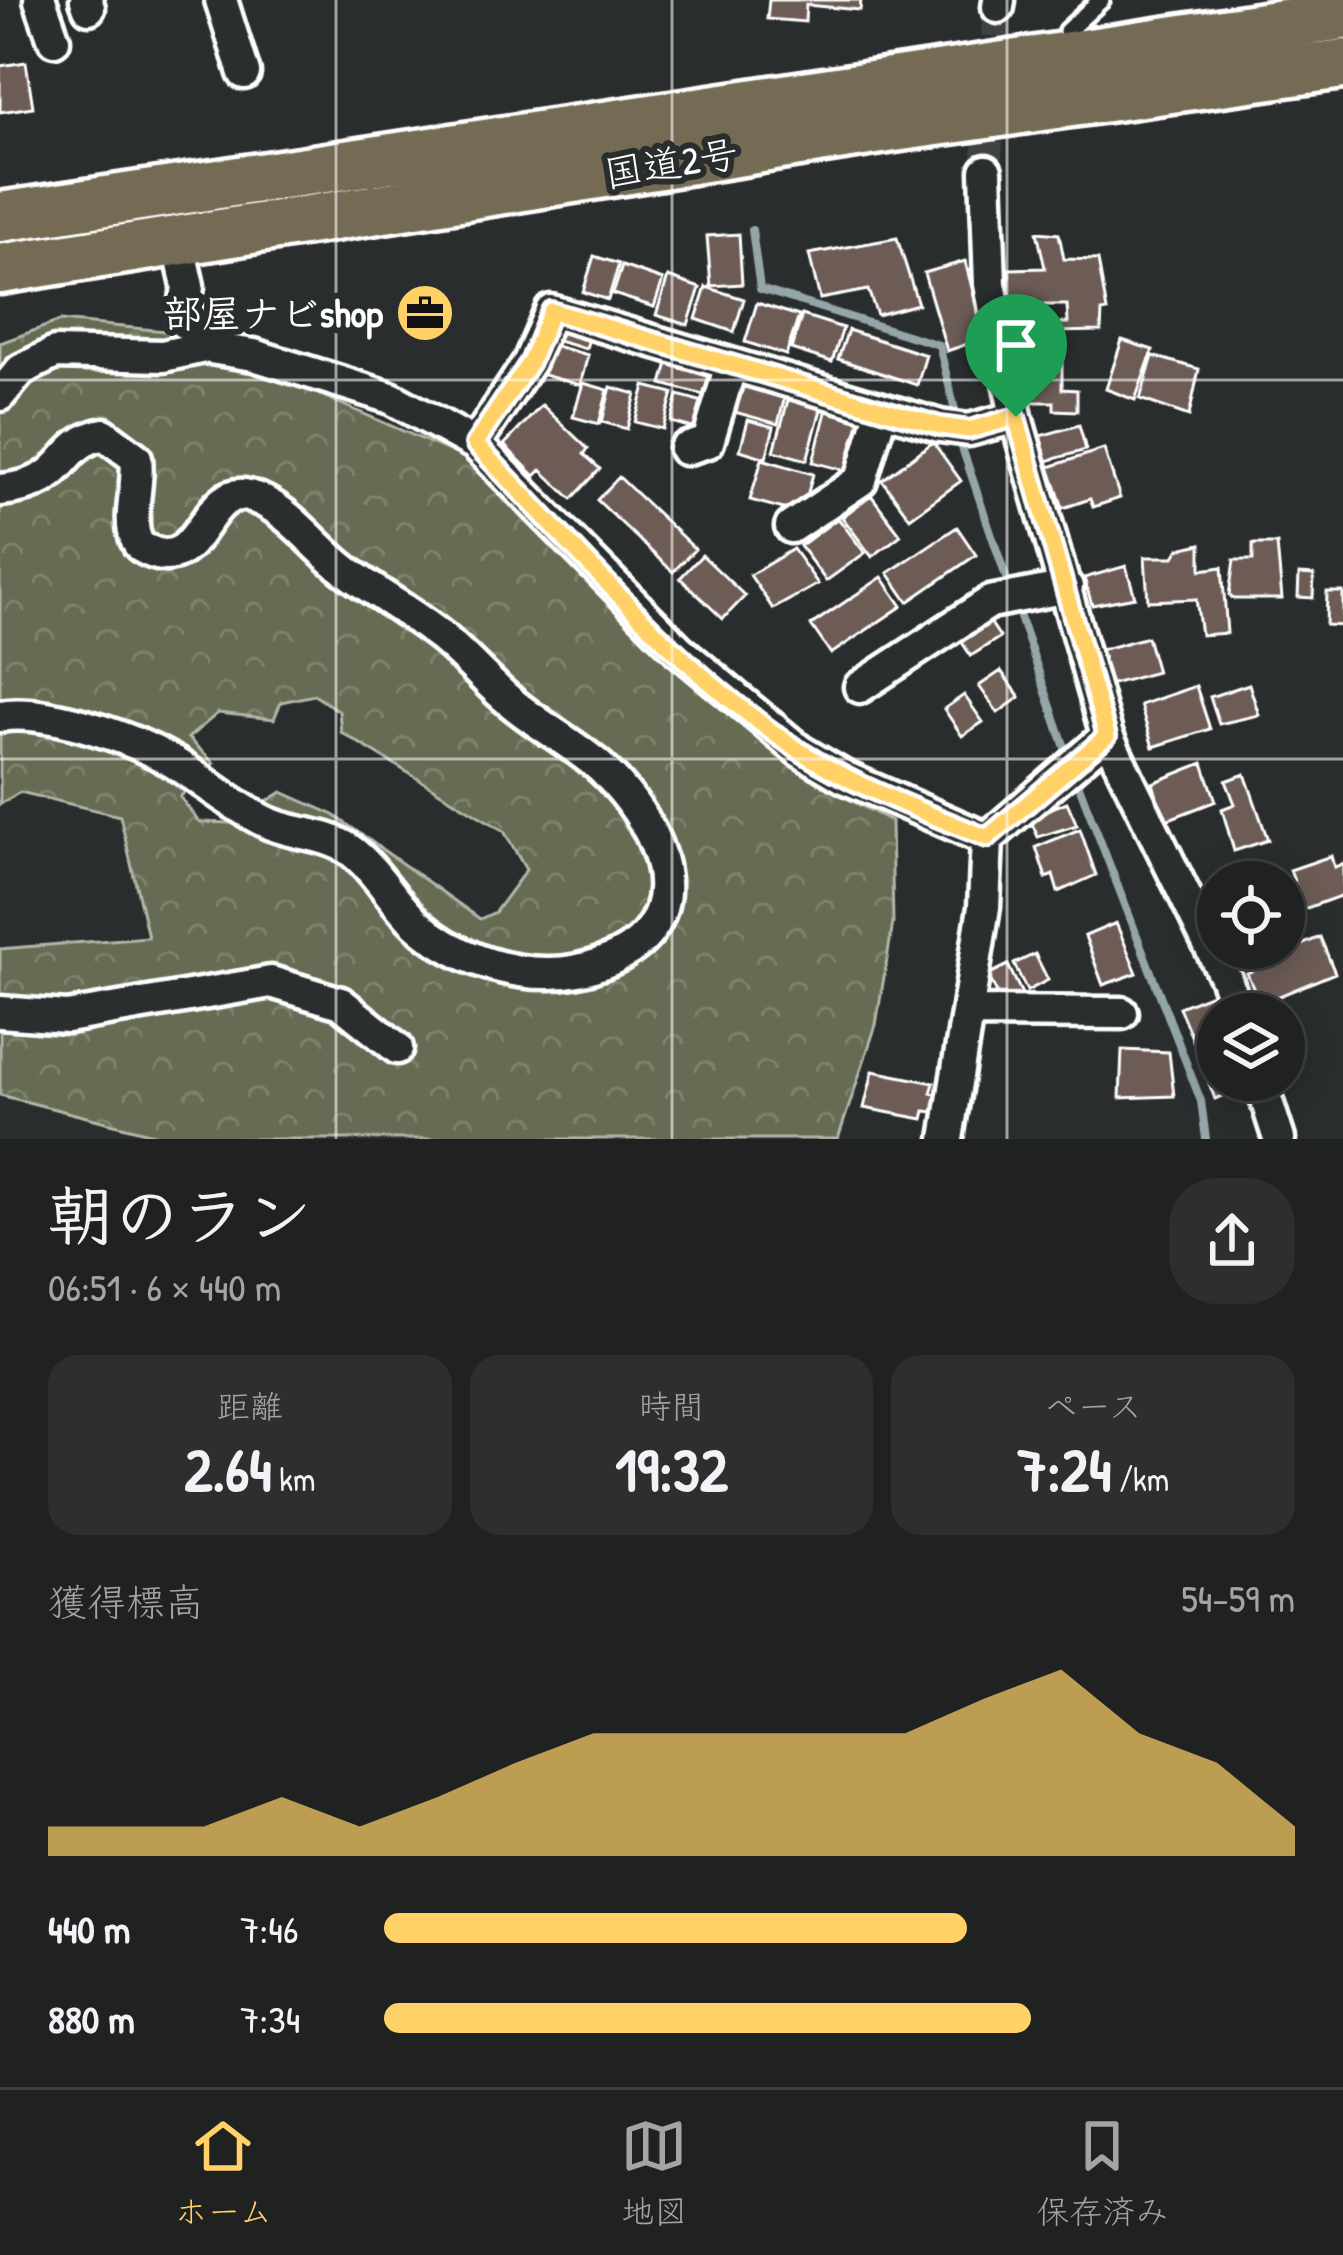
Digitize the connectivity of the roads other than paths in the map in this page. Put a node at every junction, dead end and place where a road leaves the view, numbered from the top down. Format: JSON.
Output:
{"nodes":[{"id":1,"x":40,"y":0,"type":"edge"},
{"id":2,"x":220,"y":0,"type":"edge"},
{"id":3,"x":1270,"y":0,"type":"edge"},
{"id":4,"x":1084,"y":15,"type":"edge"},
{"id":5,"x":1343,"y":15,"type":"edge"},
{"id":6,"x":54,"y":40,"type":"dead end"},
{"id":7,"x":1343,"y":64,"type":"edge"},
{"id":8,"x":244,"y":73,"type":"dead end"},
{"id":9,"x":1343,"y":94,"type":"edge"},
{"id":10,"x":727,"y":154,"type":"junction"},
{"id":11,"x":397,"y":158,"type":"junction"},
{"id":12,"x":986,"y":171,"type":"tunnel mouth"},
{"id":13,"x":0,"y":217,"type":"edge"},
{"id":14,"x":178,"y":242,"type":"junction"},
{"id":15,"x":0,"y":268,"type":"edge"},
{"id":16,"x":223,"y":350,"type":"junction"},
{"id":17,"x":731,"y":365,"type":"junction"},
{"id":18,"x":0,"y":395,"type":"edge"},
{"id":19,"x":882,"y":409,"type":"junction"},
{"id":20,"x":1016,"y":417,"type":"junction"},
{"id":21,"x":475,"y":444,"type":"junction"},
{"id":22,"x":685,"y":448,"type":"dead end"},
{"id":23,"x":0,"y":490,"type":"edge"},
{"id":24,"x":791,"y":527,"type":"dead end"},
{"id":25,"x":1067,"y":587,"type":"junction"},
{"id":26,"x":860,"y":687,"type":"dead end"},
{"id":27,"x":0,"y":716,"type":"edge"},
{"id":28,"x":1107,"y":736,"type":"junction"},
{"id":29,"x":987,"y":838,"type":"junction"},
{"id":30,"x":1231,"y":993,"type":"edge"},
{"id":31,"x":0,"y":1012,"type":"edge"},
{"id":32,"x":969,"y":1012,"type":"junction"},
{"id":33,"x":1122,"y":1013,"type":"dead end"},
{"id":34,"x":397,"y":1048,"type":"dead end"},
{"id":35,"x":1267,"y":1101,"type":"edge"},
{"id":36,"x":947,"y":1139,"type":"edge"},
{"id":37,"x":1279,"y":1139,"type":"edge"}],
"edges":[{"from":1,"to":6,"type":"street"},
{"from":2,"to":8,"type":"street"},
{"from":3,"to":4,"type":"highway"},
{"from":4,"to":11,"type":"highway"},
{"from":5,"to":11,"type":"highway","name":"国道2号"},
{"from":7,"to":10,"type":"highway","name":"国道2号"},
{"from":9,"to":10,"type":"highway"},
{"from":10,"to":14,"type":"highway","name":"国道2号"},
{"from":11,"to":13,"type":"highway","name":"国道2号"},
{"from":12,"to":20,"type":"street"},
{"from":14,"to":15,"type":"highway","name":"国道2号"},
{"from":14,"to":16,"type":"street"},
{"from":16,"to":18,"type":"street"},
{"from":16,"to":21,"type":"street"},
{"from":17,"to":19,"type":"street"},
{"from":17,"to":21,"type":"street"},
{"from":17,"to":22,"type":"street"},
{"from":19,"to":20,"type":"street"},
{"from":19,"to":24,"type":"street"},
{"from":20,"to":25,"type":"street"},
{"from":21,"to":29,"type":"street"},
{"from":23,"to":27,"type":"street"},
{"from":25,"to":26,"type":"street"},
{"from":25,"to":28,"type":"street"},
{"from":28,"to":29,"type":"street"},
{"from":28,"to":30,"type":"street"},
{"from":29,"to":32,"type":"street"},
{"from":31,"to":34,"type":"street"},
{"from":32,"to":33,"type":"street"},
{"from":32,"to":36,"type":"street"},
{"from":35,"to":37,"type":"street"}]}
